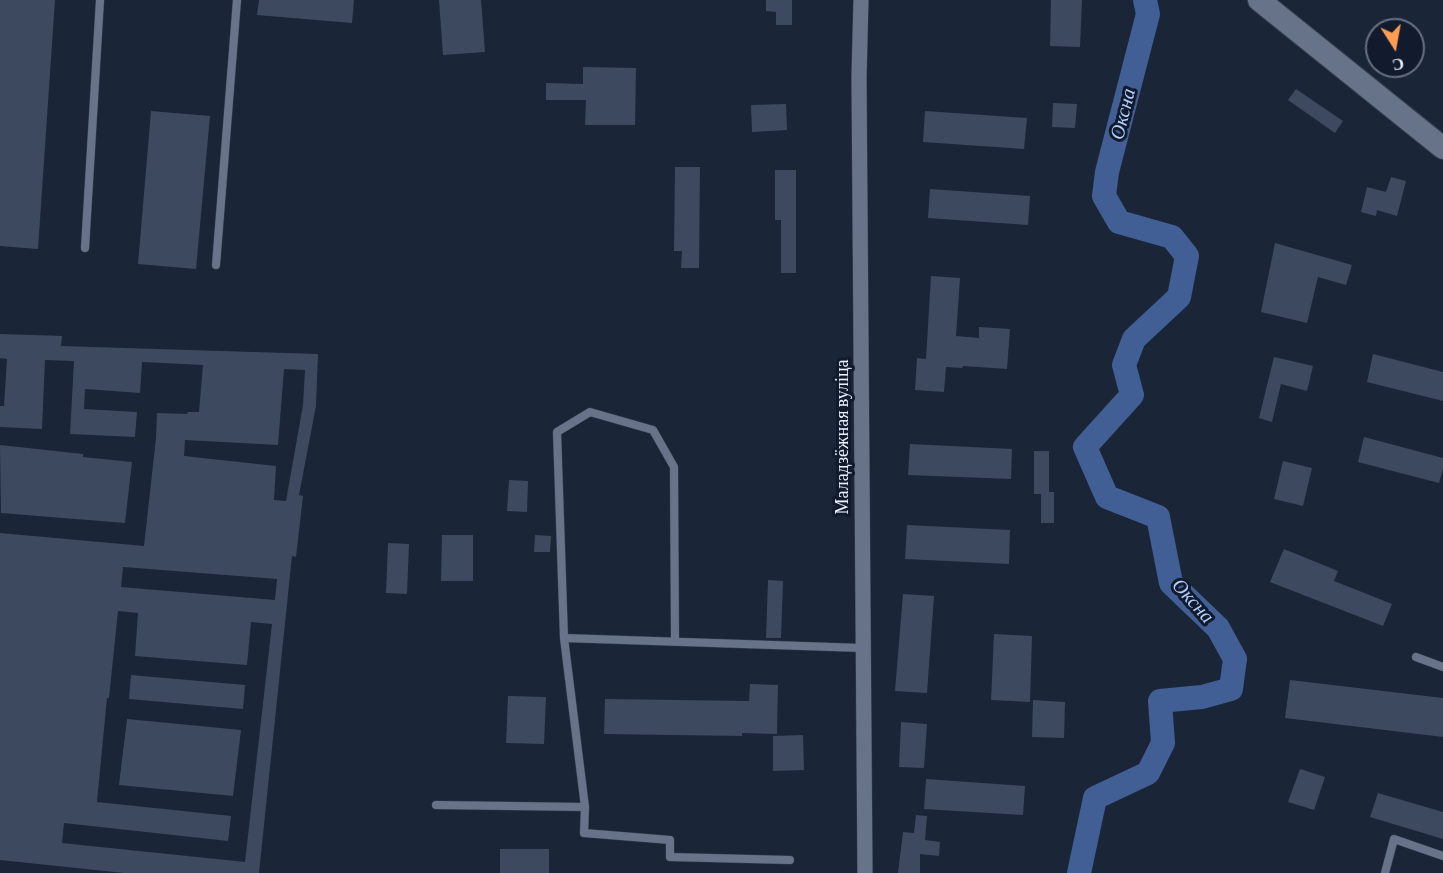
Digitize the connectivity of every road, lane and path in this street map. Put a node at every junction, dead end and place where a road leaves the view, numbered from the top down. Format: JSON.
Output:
{"nodes":[{"id":1,"x":100,"y":0,"type":"edge"},
{"id":2,"x":237,"y":0,"type":"edge"},
{"id":3,"x":861,"y":0,"type":"edge"},
{"id":4,"x":1259,"y":0,"type":"edge"},
{"id":5,"x":1443,"y":148,"type":"edge"},
{"id":6,"x":85,"y":248,"type":"dead end"},
{"id":7,"x":216,"y":265,"type":"dead end"},
{"id":8,"x":564,"y":638,"type":"junction"},
{"id":9,"x":675,"y":640,"type":"junction"},
{"id":10,"x":862,"y":648,"type":"junction"},
{"id":11,"x":1416,"y":657,"type":"dead end"},
{"id":12,"x":1443,"y":667,"type":"edge"},
{"id":13,"x":436,"y":805,"type":"dead end"},
{"id":14,"x":585,"y":807,"type":"junction"},
{"id":15,"x":1443,"y":856,"type":"edge"},
{"id":16,"x":790,"y":860,"type":"dead end"},
{"id":17,"x":865,"y":873,"type":"edge"},
{"id":18,"x":1385,"y":873,"type":"edge"}],
"edges":[{"from":1,"to":6,"type":"lane"},
{"from":2,"to":7,"type":"lane"},
{"from":3,"to":10,"type":"street","name":"Маладзёжная вуліца"},
{"from":4,"to":5,"type":"main road"},
{"from":8,"to":9,"type":"lane"},
{"from":8,"to":9,"type":"lane"},
{"from":8,"to":14,"type":"lane"},
{"from":9,"to":10,"type":"lane"},
{"from":10,"to":17,"type":"street","name":"Маладзёжная вуліца"},
{"from":11,"to":12,"type":"lane"},
{"from":13,"to":14,"type":"lane"},
{"from":14,"to":16,"type":"lane"},
{"from":15,"to":18,"type":"lane"}]}
